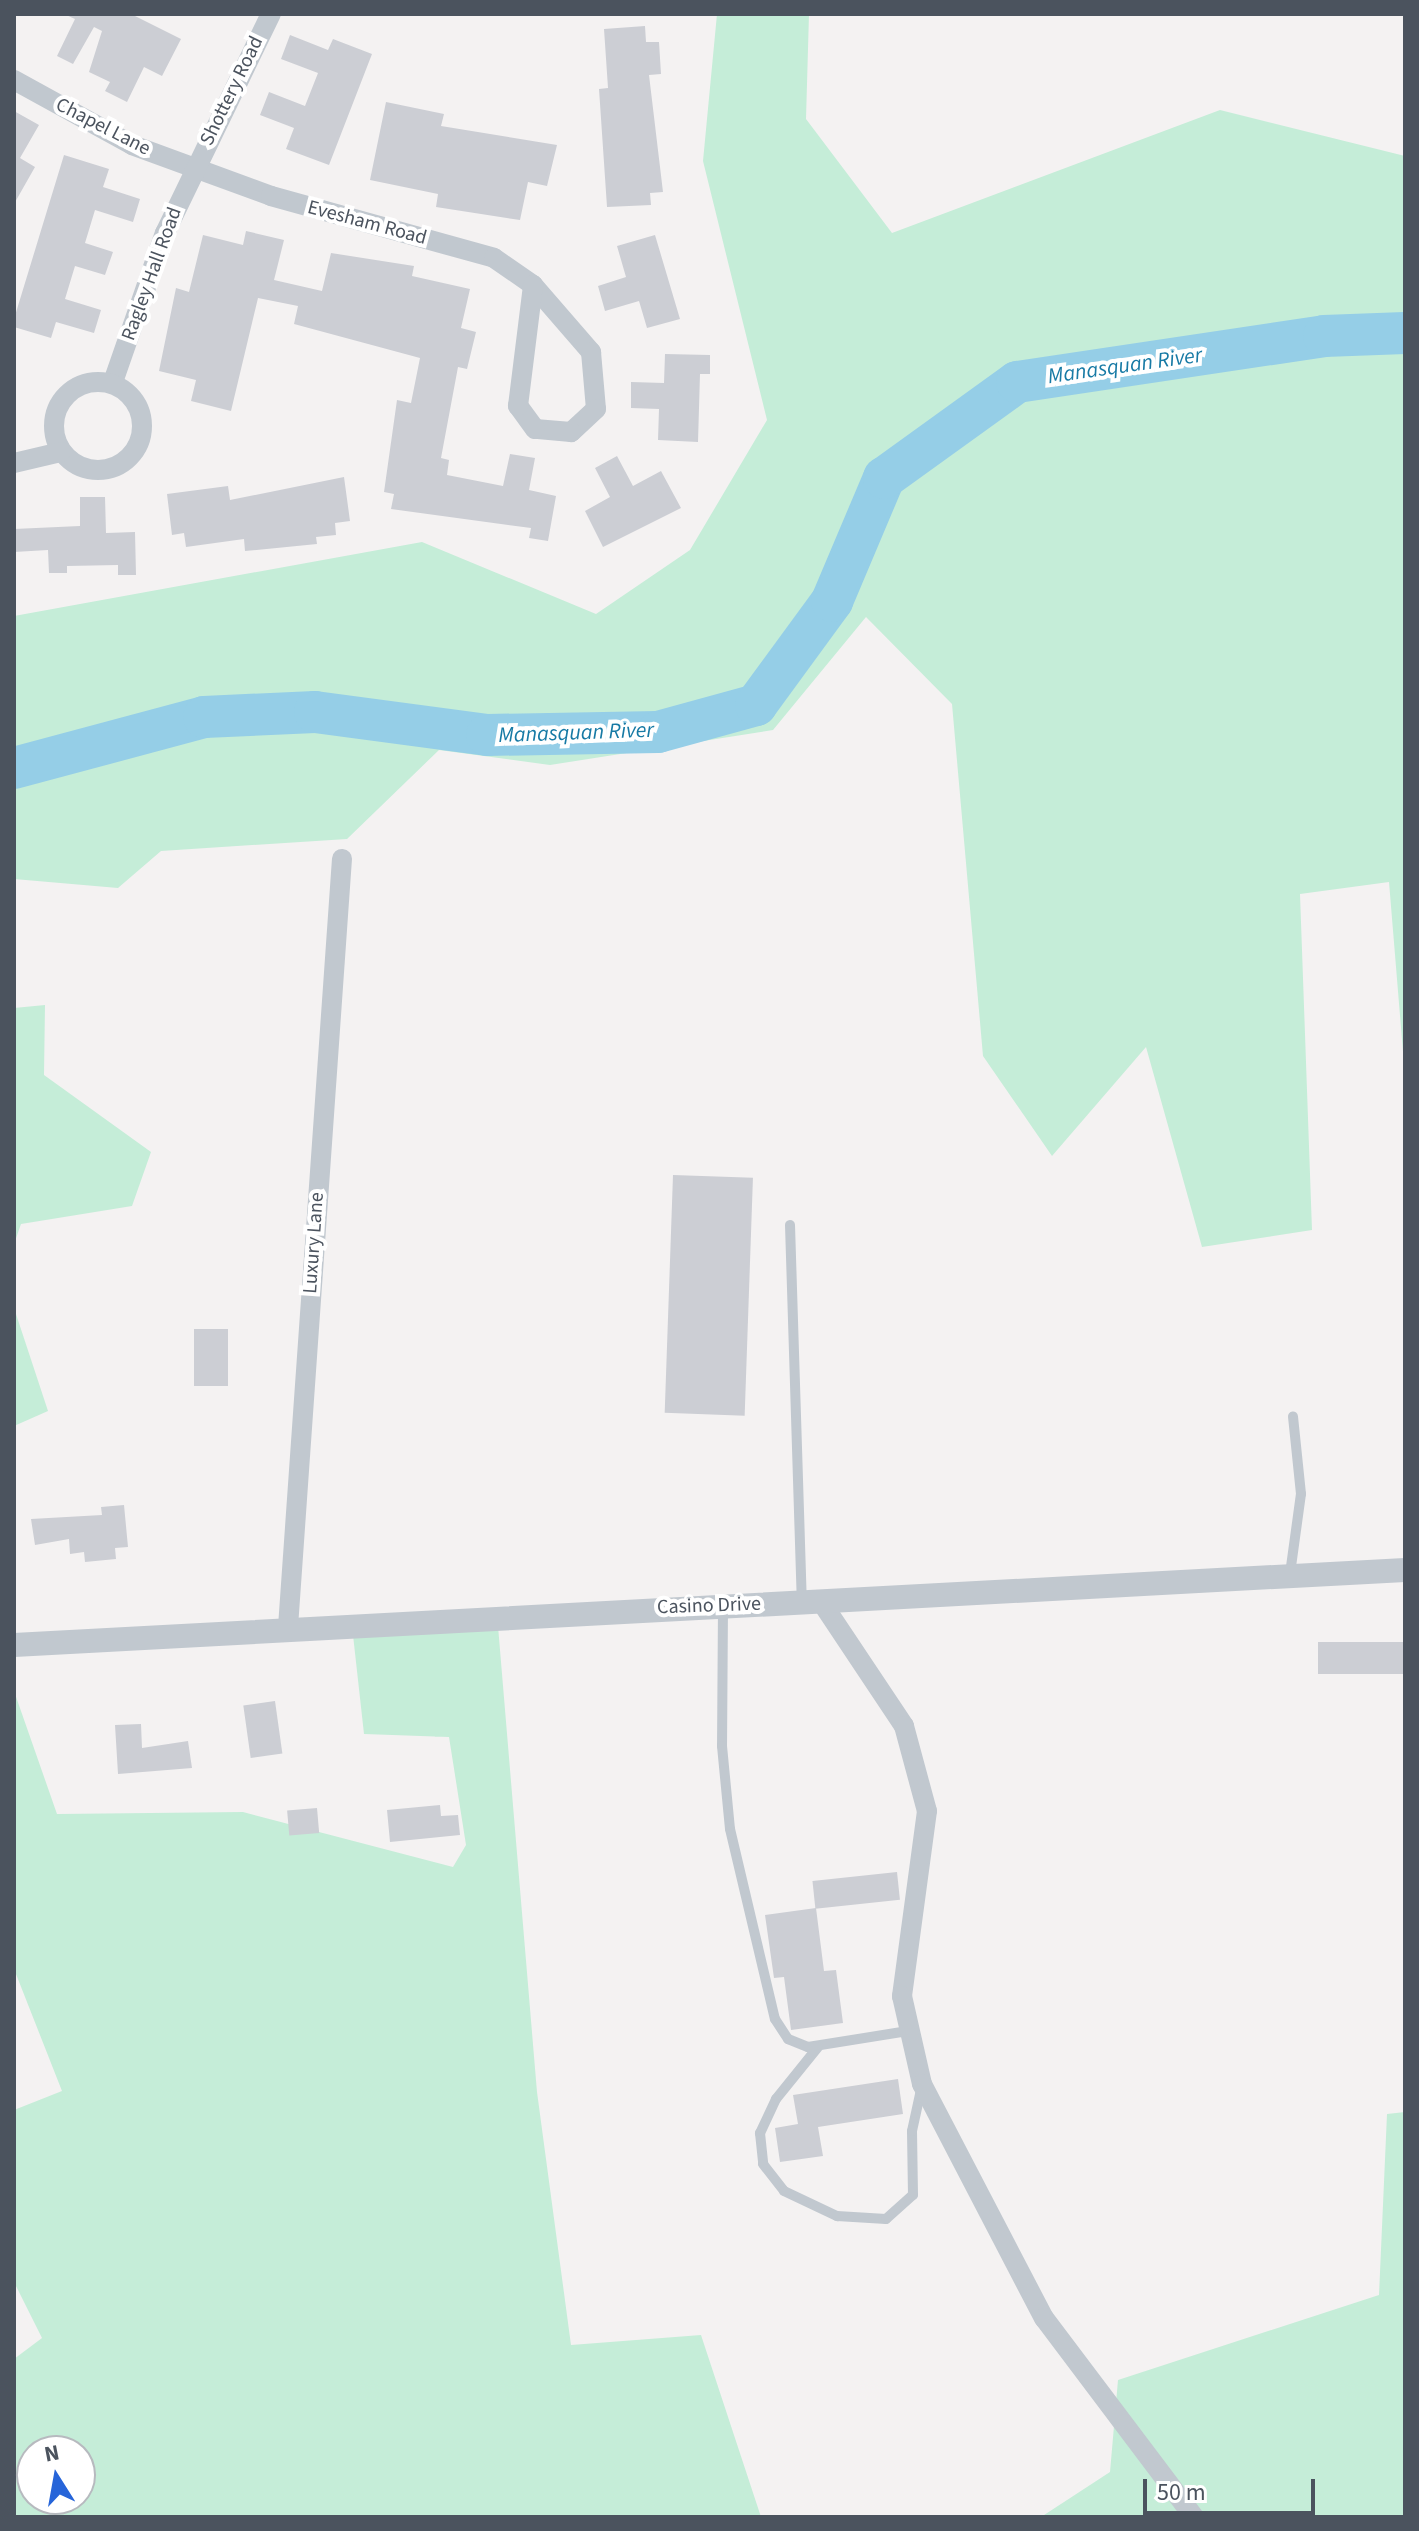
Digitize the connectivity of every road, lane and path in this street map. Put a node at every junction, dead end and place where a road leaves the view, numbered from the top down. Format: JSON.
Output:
{"nodes":[{"id":1,"x":271,"y":14,"type":"edge"},
{"id":2,"x":14,"y":80,"type":"edge"},
{"id":3,"x":194,"y":168,"type":"junction"},
{"id":4,"x":533,"y":285,"type":"junction"},
{"id":5,"x":113,"y":382,"type":"junction"},
{"id":6,"x":61,"y":452,"type":"junction"},
{"id":7,"x":14,"y":463,"type":"edge"},
{"id":8,"x":342,"y":859,"type":"dead end"},
{"id":9,"x":790,"y":1225,"type":"dead end"},
{"id":10,"x":1293,"y":1416,"type":"dead end"},
{"id":11,"x":1405,"y":1570,"type":"edge"},
{"id":12,"x":1290,"y":1576,"type":"junction"},
{"id":13,"x":812,"y":1603,"type":"junction"},
{"id":14,"x":723,"y":1606,"type":"junction"},
{"id":15,"x":288,"y":1627,"type":"junction"},
{"id":16,"x":14,"y":1645,"type":"edge"},
{"id":17,"x":908,"y":2031,"type":"junction"},
{"id":18,"x":818,"y":2047,"type":"junction"},
{"id":19,"x":922,"y":2084,"type":"junction"},
{"id":20,"x":1194,"y":2517,"type":"edge"}],
"edges":[{"from":1,"to":3,"type":"street","name":"Shottery Road"},
{"from":2,"to":3,"type":"street","name":"Chapel Lane"},
{"from":3,"to":4,"type":"street","name":"Evesham Road"},
{"from":3,"to":5,"type":"street","name":"Ragley Hall Road"},
{"from":4,"to":4,"type":"street","name":"Evesham Road"},
{"from":5,"to":6,"type":"street"},
{"from":5,"to":6,"type":"street"},
{"from":6,"to":7,"type":"street"},
{"from":8,"to":15,"type":"street","name":"Luxury Lane"},
{"from":9,"to":13,"type":"lane"},
{"from":10,"to":12,"type":"lane"},
{"from":11,"to":12,"type":"street","name":"Casino Drive"},
{"from":12,"to":13,"type":"street","name":"Casino Drive"},
{"from":13,"to":14,"type":"street","name":"Casino Drive"},
{"from":13,"to":17,"type":"street"},
{"from":14,"to":15,"type":"street","name":"Casino Drive"},
{"from":14,"to":18,"type":"lane"},
{"from":15,"to":16,"type":"street","name":"Casino Drive"},
{"from":17,"to":18,"type":"lane"},
{"from":17,"to":19,"type":"street"},
{"from":18,"to":19,"type":"lane"},
{"from":19,"to":20,"type":"street"}]}
